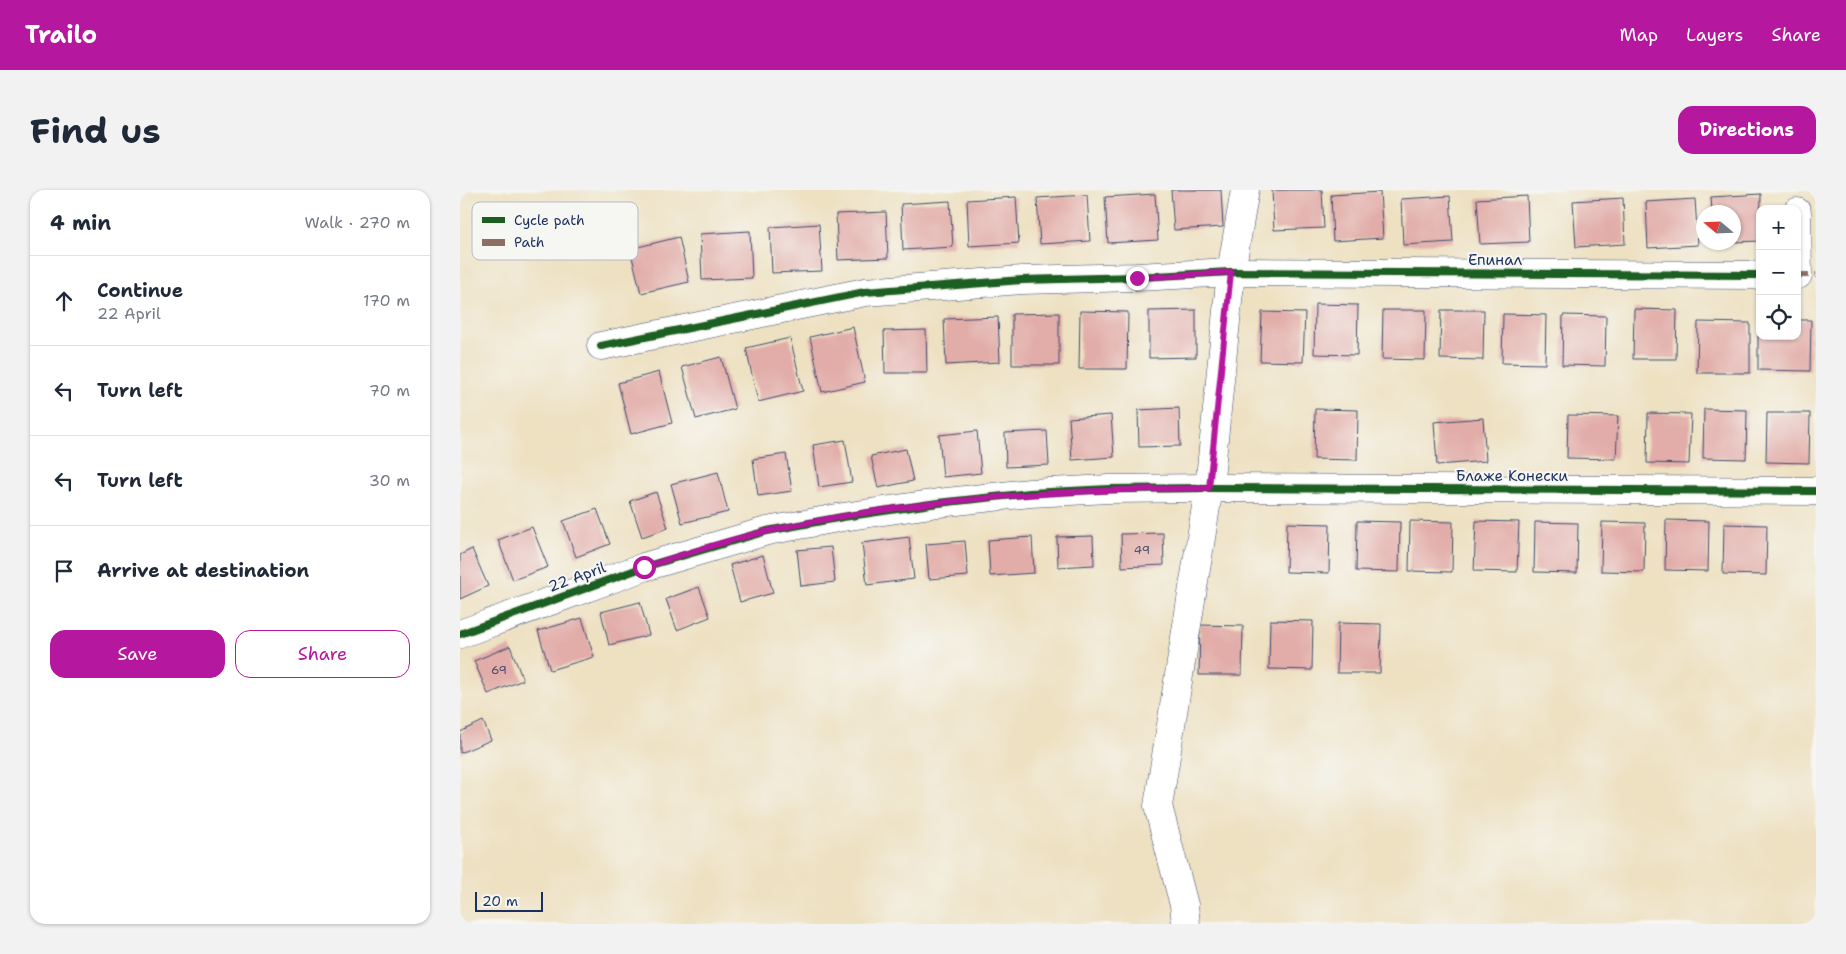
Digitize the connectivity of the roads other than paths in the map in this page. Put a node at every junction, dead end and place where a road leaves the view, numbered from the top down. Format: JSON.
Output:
{"nodes":[{"id":1,"x":1245,"y":190,"type":"edge"},
{"id":2,"x":1797,"y":190,"type":"edge"},
{"id":3,"x":1797,"y":205,"type":"edge"},
{"id":4,"x":1231,"y":272,"type":"junction"},
{"id":5,"x":1756,"y":275,"type":"edge"},
{"id":6,"x":1801,"y":275,"type":"edge"},
{"id":7,"x":1816,"y":275,"type":"edge"},
{"id":8,"x":601,"y":346,"type":"dead end"},
{"id":9,"x":1209,"y":488,"type":"junction"},
{"id":10,"x":1816,"y":492,"type":"edge"},
{"id":11,"x":460,"y":634,"type":"edge"},
{"id":12,"x":1186,"y":924,"type":"edge"}],
"edges":[{"from":1,"to":4,"type":"street"},
{"from":2,"to":3,"type":"street"},
{"from":4,"to":5,"type":"street","name":"Епинал"},
{"from":4,"to":8,"type":"street","name":"Епинал"},
{"from":4,"to":9,"type":"street"},
{"from":6,"to":7,"type":"street"},
{"from":9,"to":10,"type":"street","name":"Блаже Конески"},
{"from":9,"to":11,"type":"street","name":"22 April"},
{"from":9,"to":12,"type":"street"}]}
